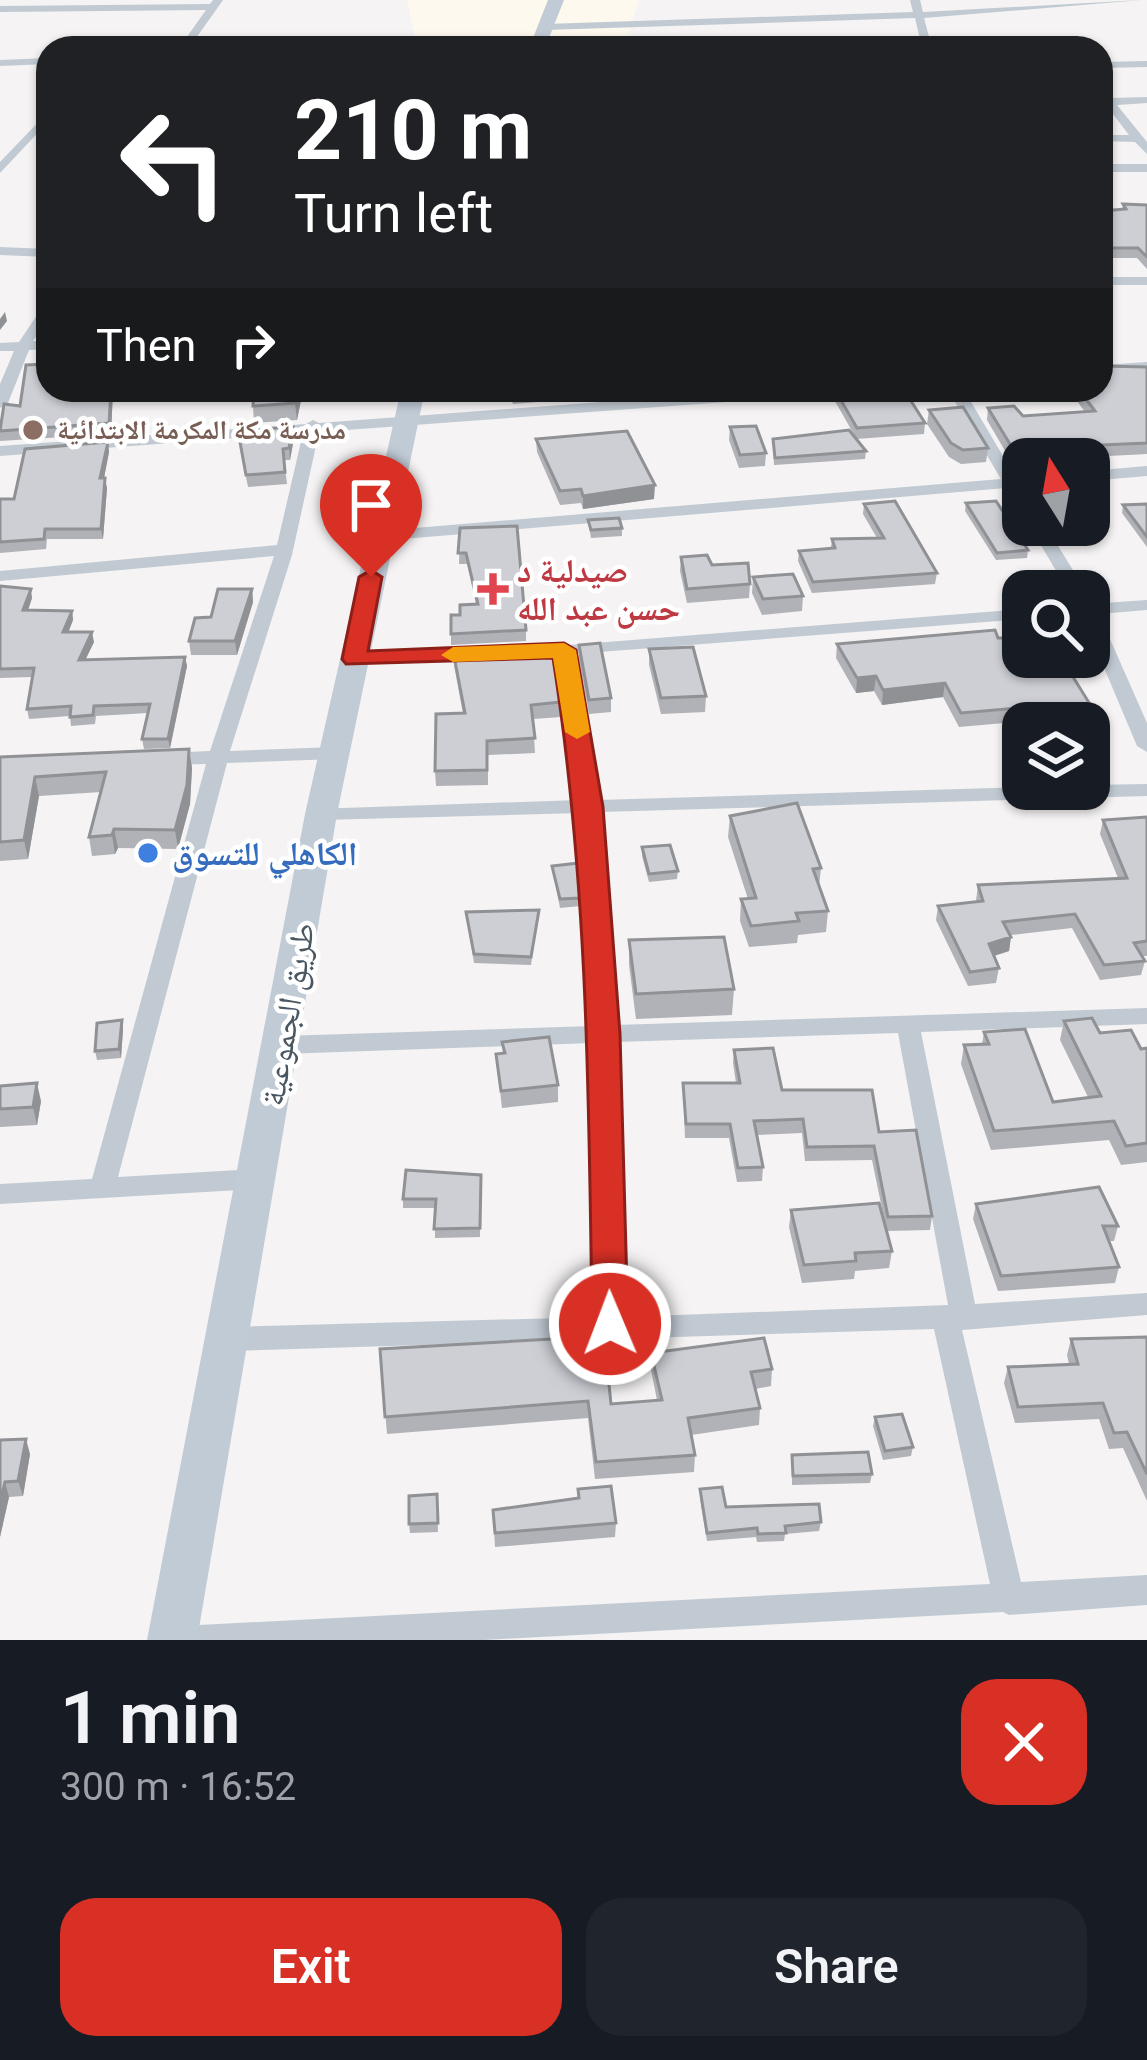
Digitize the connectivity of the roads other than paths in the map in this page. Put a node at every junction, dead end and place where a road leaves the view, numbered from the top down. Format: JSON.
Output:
{"nodes":[{"id":1,"x":556,"y":0,"type":"edge"},
{"id":2,"x":915,"y":0,"type":"edge"},
{"id":3,"x":1136,"y":0,"type":"edge"},
{"id":4,"x":215,"y":4,"type":"edge"},
{"id":5,"x":0,"y":9,"type":"edge"},
{"id":6,"x":1147,"y":13,"type":"edge"},
{"id":7,"x":922,"y":15,"type":"junction"},
{"id":8,"x":192,"y":36,"type":"edge"},
{"id":9,"x":542,"y":36,"type":"edge"},
{"id":10,"x":586,"y":36,"type":"edge"},
{"id":11,"x":925,"y":36,"type":"edge"},
{"id":12,"x":36,"y":62,"type":"edge"},
{"id":13,"x":0,"y":63,"type":"edge"},
{"id":14,"x":1147,"y":64,"type":"edge"},
{"id":15,"x":1113,"y":65,"type":"edge"},
{"id":16,"x":1113,"y":98,"type":"edge"},
{"id":17,"x":1147,"y":100,"type":"edge"},
{"id":18,"x":1113,"y":109,"type":"edge"},
{"id":19,"x":36,"y":128,"type":"edge"},
{"id":20,"x":22,"y":144,"type":"junction"},
{"id":21,"x":1142,"y":144,"type":"edge"},
{"id":22,"x":0,"y":145,"type":"edge"},
{"id":23,"x":1113,"y":168,"type":"edge"},
{"id":24,"x":1147,"y":168,"type":"edge"},
{"id":25,"x":0,"y":169,"type":"edge"},
{"id":26,"x":0,"y":251,"type":"edge"},
{"id":27,"x":36,"y":252,"type":"edge"},
{"id":28,"x":1113,"y":281,"type":"edge"},
{"id":29,"x":1146,"y":281,"type":"edge"},
{"id":30,"x":36,"y":327,"type":"edge"},
{"id":31,"x":36,"y":345,"type":"edge"},
{"id":32,"x":0,"y":346,"type":"edge"},
{"id":33,"x":23,"y":346,"type":"junction"},
{"id":34,"x":1147,"y":365,"type":"edge"},
{"id":35,"x":1113,"y":368,"type":"edge"},
{"id":36,"x":468,"y":402,"type":"edge"},
{"id":37,"x":964,"y":402,"type":"edge"},
{"id":38,"x":0,"y":403,"type":"edge"},
{"id":39,"x":409,"y":404,"type":"edge"},
{"id":40,"x":313,"y":425,"type":"junction"},
{"id":41,"x":0,"y":451,"type":"edge"},
{"id":42,"x":1002,"y":459,"type":"edge"},
{"id":43,"x":1147,"y":471,"type":"edge"},
{"id":44,"x":1110,"y":474,"type":"edge"},
{"id":45,"x":1002,"y":483,"type":"edge"},
{"id":46,"x":379,"y":536,"type":"junction"},
{"id":47,"x":284,"y":550,"type":"junction"},
{"id":48,"x":0,"y":576,"type":"edge"},
{"id":49,"x":1147,"y":605,"type":"edge"},
{"id":50,"x":1110,"y":608,"type":"edge"},
{"id":51,"x":1002,"y":616,"type":"edge"},
{"id":52,"x":1110,"y":651,"type":"edge"},
{"id":53,"x":494,"y":653,"type":"edge"},
{"id":54,"x":354,"y":659,"type":"junction"},
{"id":55,"x":1139,"y":708,"type":"edge"},
{"id":56,"x":1147,"y":746,"type":"edge"},
{"id":57,"x":334,"y":753,"type":"junction"},
{"id":58,"x":218,"y":757,"type":"junction"},
{"id":59,"x":131,"y":760,"type":"edge"},
{"id":60,"x":1147,"y":790,"type":"edge"},
{"id":61,"x":590,"y":807,"type":"junction"},
{"id":62,"x":322,"y":814,"type":"junction"},
{"id":63,"x":1147,"y":1016,"type":"edge"},
{"id":64,"x":908,"y":1024,"type":"junction"},
{"id":65,"x":604,"y":1034,"type":"junction"},
{"id":66,"x":282,"y":1045,"type":"junction"},
{"id":67,"x":257,"y":1179,"type":"junction"},
{"id":68,"x":102,"y":1188,"type":"junction"},
{"id":69,"x":0,"y":1194,"type":"edge"},
{"id":70,"x":1147,"y":1304,"type":"edge"},
{"id":71,"x":955,"y":1320,"type":"junction"},
{"id":72,"x":610,"y":1324,"type":"junction"},
{"id":73,"x":228,"y":1339,"type":"junction"},
{"id":74,"x":1147,"y":1590,"type":"edge"},
{"id":75,"x":1009,"y":1600,"type":"junction"},
{"id":76,"x":172,"y":1640,"type":"edge"},
{"id":77,"x":199,"y":1640,"type":"edge"}],
"edges":[{"from":1,"to":9,"type":"main road"},
{"from":2,"to":7,"type":"street"},
{"from":3,"to":6,"type":"street"},
{"from":3,"to":7,"type":"street"},
{"from":4,"to":5,"type":"street"},
{"from":4,"to":8,"type":"street"},
{"from":7,"to":10,"type":"street"},
{"from":7,"to":11,"type":"street"},
{"from":12,"to":13,"type":"street"},
{"from":14,"to":15,"type":"street"},
{"from":16,"to":17,"type":"street"},
{"from":18,"to":21,"type":"street"},
{"from":19,"to":20,"type":"street"},
{"from":20,"to":22,"type":"street"},
{"from":20,"to":25,"type":"street"},
{"from":23,"to":24,"type":"street"},
{"from":26,"to":27,"type":"street"},
{"from":28,"to":29,"type":"street"},
{"from":30,"to":33,"type":"street"},
{"from":31,"to":33,"type":"street"},
{"from":32,"to":33,"type":"street"},
{"from":33,"to":38,"type":"street"},
{"from":34,"to":35,"type":"street"},
{"from":36,"to":39,"type":"street"},
{"from":37,"to":42,"type":"street"},
{"from":39,"to":40,"type":"street"},
{"from":39,"to":46,"type":"main road","name":"طريق الجموعية"},
{"from":40,"to":41,"type":"street"},
{"from":40,"to":47,"type":"street"},
{"from":43,"to":44,"type":"street"},
{"from":45,"to":46,"type":"street"},
{"from":46,"to":54,"type":"main road","name":"طريق الجموعية"},
{"from":47,"to":48,"type":"street"},
{"from":47,"to":58,"type":"street"},
{"from":49,"to":50,"type":"street"},
{"from":51,"to":61,"type":"street"},
{"from":52,"to":55,"type":"street"},
{"from":53,"to":54,"type":"street"},
{"from":54,"to":57,"type":"main road","name":"طريق الجموعية"},
{"from":55,"to":56,"type":"street"},
{"from":57,"to":58,"type":"street"},
{"from":57,"to":62,"type":"main road","name":"طريق الجموعية"},
{"from":58,"to":59,"type":"street"},
{"from":58,"to":68,"type":"street"},
{"from":60,"to":61,"type":"street"},
{"from":61,"to":62,"type":"street"},
{"from":61,"to":65,"type":"street"},
{"from":62,"to":66,"type":"main road","name":"طريق الجموعية"},
{"from":63,"to":64,"type":"street"},
{"from":64,"to":65,"type":"street"},
{"from":64,"to":71,"type":"street"},
{"from":65,"to":66,"type":"street"},
{"from":65,"to":72,"type":"street"},
{"from":66,"to":67,"type":"main road","name":"طريق الجموعية"},
{"from":67,"to":68,"type":"street"},
{"from":67,"to":73,"type":"main road","name":"طريق الجموعية"},
{"from":68,"to":69,"type":"street"},
{"from":70,"to":71,"type":"street"},
{"from":71,"to":72,"type":"street"},
{"from":71,"to":75,"type":"street"},
{"from":72,"to":73,"type":"street"},
{"from":73,"to":76,"type":"main road","name":"طريق الجموعية"},
{"from":74,"to":75,"type":"street"},
{"from":75,"to":77,"type":"street"}]}
